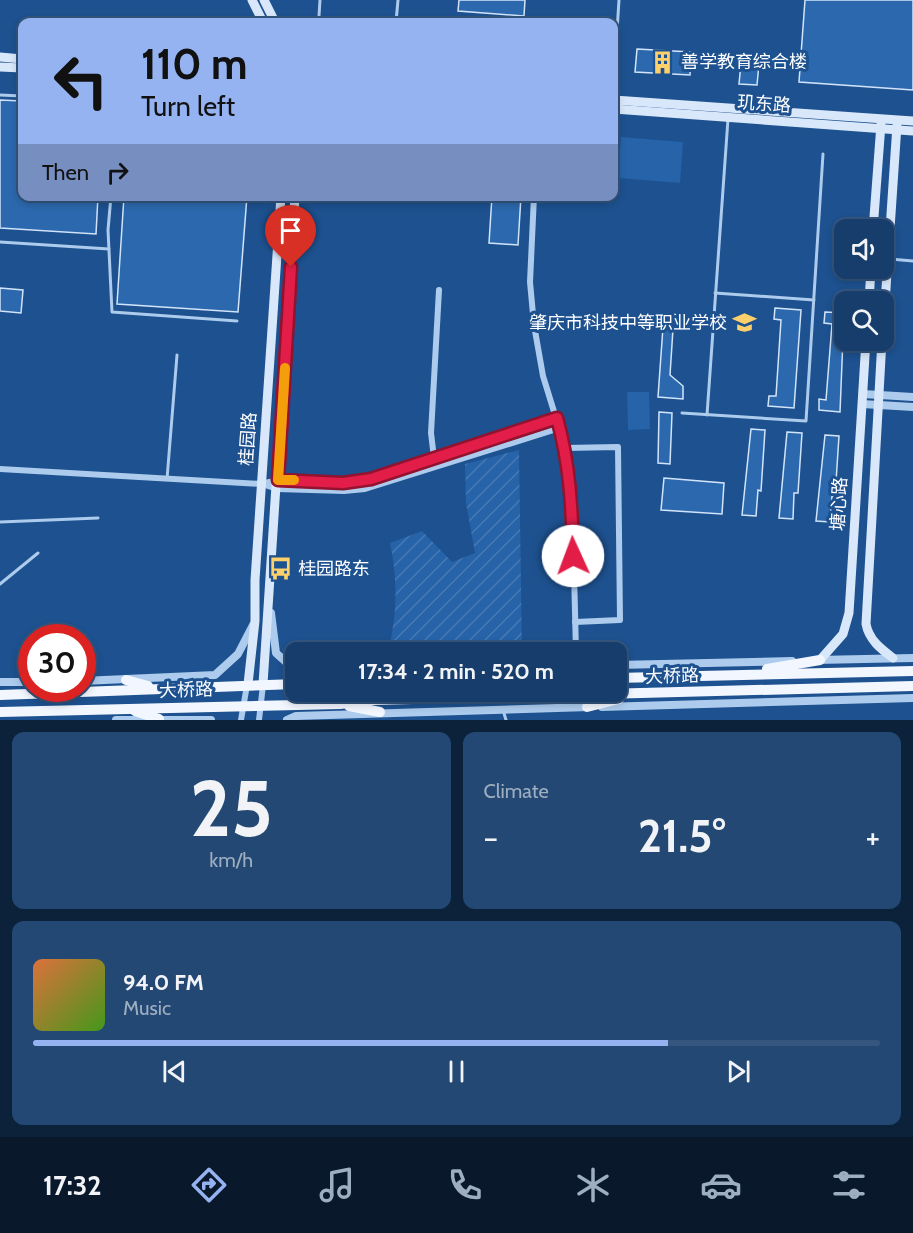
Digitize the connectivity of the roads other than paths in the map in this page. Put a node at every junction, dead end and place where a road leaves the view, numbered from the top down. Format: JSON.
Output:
{"nodes":[{"id":1,"x":264,"y":0,"type":"edge"},
{"id":2,"x":320,"y":0,"type":"edge"},
{"id":3,"x":398,"y":0,"type":"edge"},
{"id":4,"x":619,"y":0,"type":"edge"},
{"id":5,"x":254,"y":4,"type":"edge"},
{"id":6,"x":319,"y":16,"type":"dead end"},
{"id":7,"x":261,"y":18,"type":"edge"},
{"id":8,"x":273,"y":18,"type":"edge"},
{"id":9,"x":396,"y":18,"type":"edge"},
{"id":10,"x":618,"y":18,"type":"edge"},
{"id":11,"x":0,"y":57,"type":"edge"},
{"id":12,"x":18,"y":59,"type":"edge"},
{"id":13,"x":0,"y":67,"type":"edge"},
{"id":14,"x":18,"y":68,"type":"edge"},
{"id":15,"x":0,"y":95,"type":"edge"},
{"id":16,"x":18,"y":96,"type":"edge"},
{"id":17,"x":618,"y":100,"type":"edge"},
{"id":18,"x":618,"y":109,"type":"edge"},
{"id":19,"x":728,"y":117,"type":"junction"},
{"id":20,"x":913,"y":121,"type":"edge"},
{"id":21,"x":881,"y":124,"type":"junction"},
{"id":22,"x":897,"y":125,"type":"junction"},
{"id":23,"x":913,"y":131,"type":"edge"},
{"id":24,"x":823,"y":154,"type":"dead end"},
{"id":25,"x":111,"y":201,"type":"edge"},
{"id":26,"x":282,"y":201,"type":"edge"},
{"id":27,"x":295,"y":201,"type":"edge"},
{"id":28,"x":534,"y":201,"type":"edge"},
{"id":29,"x":874,"y":219,"type":"edge"},
{"id":30,"x":891,"y":219,"type":"edge"},
{"id":31,"x":0,"y":242,"type":"edge"},
{"id":32,"x":109,"y":249,"type":"junction"},
{"id":33,"x":894,"y":259,"type":"edge"},
{"id":34,"x":913,"y":261,"type":"edge"},
{"id":35,"x":439,"y":290,"type":"dead end"},
{"id":36,"x":715,"y":293,"type":"junction"},
{"id":37,"x":814,"y":300,"type":"junction"},
{"id":38,"x":237,"y":321,"type":"dead end"},
{"id":39,"x":865,"y":351,"type":"edge"},
{"id":40,"x":881,"y":351,"type":"edge"},
{"id":41,"x":177,"y":355,"type":"dead end"},
{"id":42,"x":863,"y":394,"type":"junction"},
{"id":43,"x":878,"y":395,"type":"junction"},
{"id":44,"x":913,"y":397,"type":"edge"},
{"id":45,"x":862,"y":404,"type":"junction"},
{"id":46,"x":877,"y":405,"type":"junction"},
{"id":47,"x":913,"y":407,"type":"edge"},
{"id":48,"x":682,"y":413,"type":"dead end"},
{"id":49,"x":707,"y":415,"type":"junction"},
{"id":50,"x":557,"y":418,"type":"junction"},
{"id":51,"x":560,"y":428,"type":"junction"},
{"id":52,"x":565,"y":448,"type":"junction"},
{"id":53,"x":434,"y":458,"type":"junction"},
{"id":54,"x":0,"y":469,"type":"edge"},
{"id":55,"x":167,"y":479,"type":"junction"},
{"id":56,"x":262,"y":484,"type":"junction"},
{"id":57,"x":277,"y":484,"type":"junction"},
{"id":58,"x":98,"y":518,"type":"dead end"},
{"id":59,"x":0,"y":522,"type":"edge"},
{"id":60,"x":38,"y":553,"type":"dead end"},
{"id":61,"x":0,"y":584,"type":"edge"},
{"id":62,"x":270,"y":601,"type":"junction"},
{"id":63,"x":255,"y":621,"type":"junction"},
{"id":64,"x":575,"y":622,"type":"junction"},
{"id":65,"x":576,"y":642,"type":"edge"},
{"id":66,"x":893,"y":658,"type":"junction"},
{"id":67,"x":913,"y":658,"type":"edge"},
{"id":68,"x":820,"y":660,"type":"junction"},
{"id":69,"x":285,"y":661,"type":"edge"},
{"id":70,"x":627,"y":665,"type":"edge"},
{"id":71,"x":913,"y":670,"type":"edge"},
{"id":72,"x":729,"y":676,"type":"junction"},
{"id":73,"x":627,"y":678,"type":"edge"},
{"id":74,"x":126,"y":680,"type":"junction"},
{"id":75,"x":96,"y":681,"type":"edge"},
{"id":76,"x":0,"y":682,"type":"edge"},
{"id":77,"x":18,"y":682,"type":"edge"},
{"id":78,"x":248,"y":684,"type":"junction"},
{"id":79,"x":263,"y":684,"type":"junction"},
{"id":80,"x":285,"y":684,"type":"edge"},
{"id":81,"x":913,"y":686,"type":"edge"},
{"id":82,"x":154,"y":688,"type":"junction"},
{"id":83,"x":0,"y":694,"type":"edge"},
{"id":84,"x":635,"y":694,"type":"junction"},
{"id":85,"x":913,"y":698,"type":"edge"},
{"id":86,"x":340,"y":704,"type":"junction"},
{"id":87,"x":244,"y":705,"type":"junction"},
{"id":88,"x":261,"y":705,"type":"junction"},
{"id":89,"x":587,"y":707,"type":"junction"},
{"id":90,"x":126,"y":708,"type":"junction"},
{"id":91,"x":503,"y":709,"type":"junction"},
{"id":92,"x":50,"y":711,"type":"junction"},
{"id":93,"x":0,"y":712,"type":"edge"},
{"id":94,"x":386,"y":715,"type":"edge"},
{"id":95,"x":159,"y":719,"type":"edge"},
{"id":96,"x":22,"y":720,"type":"edge"},
{"id":97,"x":116,"y":720,"type":"edge"},
{"id":98,"x":211,"y":720,"type":"edge"},
{"id":99,"x":241,"y":720,"type":"edge"},
{"id":100,"x":259,"y":720,"type":"edge"},
{"id":101,"x":287,"y":720,"type":"edge"},
{"id":102,"x":506,"y":720,"type":"edge"}],
"edges":[{"from":1,"to":8,"type":"main road"},
{"from":2,"to":6,"type":"lane"},
{"from":3,"to":9,"type":"lane"},
{"from":4,"to":10,"type":"lane"},
{"from":5,"to":7,"type":"main road"},
{"from":11,"to":12,"type":"main road"},
{"from":13,"to":14,"type":"main road"},
{"from":15,"to":16,"type":"lane"},
{"from":17,"to":21,"type":"main road","name":"玑东路"},
{"from":18,"to":19,"type":"main road","name":"玑东路"},
{"from":19,"to":21,"type":"main road","name":"玑东路"},
{"from":19,"to":36,"type":"lane"},
{"from":20,"to":22,"type":"main road","name":"玑东路"},
{"from":21,"to":22,"type":"main road","name":"玑东路"},
{"from":21,"to":29,"type":"main road"},
{"from":22,"to":23,"type":"main road","name":"玑东路"},
{"from":22,"to":30,"type":"main road"},
{"from":24,"to":37,"type":"lane"},
{"from":25,"to":32,"type":"lane"},
{"from":26,"to":56,"type":"main road","name":"桂园路"},
{"from":27,"to":57,"type":"main road","name":"桂园路"},
{"from":28,"to":50,"type":"street"},
{"from":31,"to":32,"type":"lane"},
{"from":32,"to":38,"type":"lane"},
{"from":33,"to":34,"type":"lane"},
{"from":35,"to":53,"type":"street"},
{"from":36,"to":37,"type":"lane"},
{"from":36,"to":49,"type":"lane"},
{"from":37,"to":49,"type":"lane"},
{"from":39,"to":42,"type":"main road","name":"塘心路"},
{"from":40,"to":43,"type":"main road","name":"塘心路"},
{"from":41,"to":55,"type":"lane"},
{"from":42,"to":43,"type":"street"},
{"from":42,"to":45,"type":"main road","name":"塘心路"},
{"from":43,"to":44,"type":"street"},
{"from":43,"to":46,"type":"main road","name":"塘心路"},
{"from":45,"to":46,"type":"street"},
{"from":45,"to":68,"type":"main road","name":"塘心路"},
{"from":46,"to":47,"type":"street"},
{"from":46,"to":66,"type":"main road","name":"塘心路"},
{"from":48,"to":49,"type":"lane"},
{"from":50,"to":51,"type":"street"},
{"from":50,"to":53,"type":"street"},
{"from":51,"to":52,"type":"street"},
{"from":51,"to":57,"type":"street"},
{"from":52,"to":64,"type":"street"},
{"from":52,"to":64,"type":"street"},
{"from":53,"to":57,"type":"street"},
{"from":54,"to":55,"type":"street"},
{"from":55,"to":56,"type":"street"},
{"from":56,"to":57,"type":"street"},
{"from":56,"to":63,"type":"main road","name":"桂园路"},
{"from":57,"to":62,"type":"main road","name":"桂园路"},
{"from":58,"to":59,"type":"lane"},
{"from":60,"to":61,"type":"lane"},
{"from":62,"to":69,"type":"street"},
{"from":62,"to":79,"type":"main road","name":"桂园路"},
{"from":63,"to":74,"type":"street"},
{"from":63,"to":78,"type":"main road","name":"桂园路"},
{"from":64,"to":65,"type":"street"},
{"from":66,"to":67,"type":"street"},
{"from":66,"to":68,"type":"street"},
{"from":68,"to":70,"type":"street"},
{"from":68,"to":72,"type":"main road"},
{"from":71,"to":72,"type":"main road","name":"大桥路"},
{"from":72,"to":73,"type":"main road","name":"大桥路"},
{"from":74,"to":75,"type":"street"},
{"from":74,"to":82,"type":"main road"},
{"from":76,"to":77,"type":"street"},
{"from":78,"to":79,"type":"main road","name":"大桥路"},
{"from":78,"to":82,"type":"main road","name":"大桥路"},
{"from":78,"to":87,"type":"street"},
{"from":79,"to":80,"type":"main road","name":"大桥路"},
{"from":79,"to":88,"type":"street"},
{"from":81,"to":84,"type":"main road","name":"大桥路"},
{"from":82,"to":83,"type":"main road","name":"大桥路"},
{"from":84,"to":86,"type":"main road","name":"大桥路"},
{"from":84,"to":89,"type":"main road"},
{"from":85,"to":89,"type":"street"},
{"from":86,"to":88,"type":"main road","name":"大桥路"},
{"from":86,"to":94,"type":"main road"},
{"from":87,"to":88,"type":"main road","name":"大桥路"},
{"from":87,"to":90,"type":"main road","name":"大桥路"},
{"from":87,"to":99,"type":"street"},
{"from":88,"to":100,"type":"street"},
{"from":89,"to":91,"type":"street"},
{"from":90,"to":92,"type":"main road","name":"大桥路"},
{"from":90,"to":95,"type":"main road"},
{"from":91,"to":94,"type":"street"},
{"from":91,"to":102,"type":"lane"},
{"from":92,"to":93,"type":"main road","name":"大桥路"},
{"from":92,"to":96,"type":"main road"},
{"from":94,"to":101,"type":"street"},
{"from":95,"to":97,"type":"street"},
{"from":95,"to":98,"type":"street"}]}
